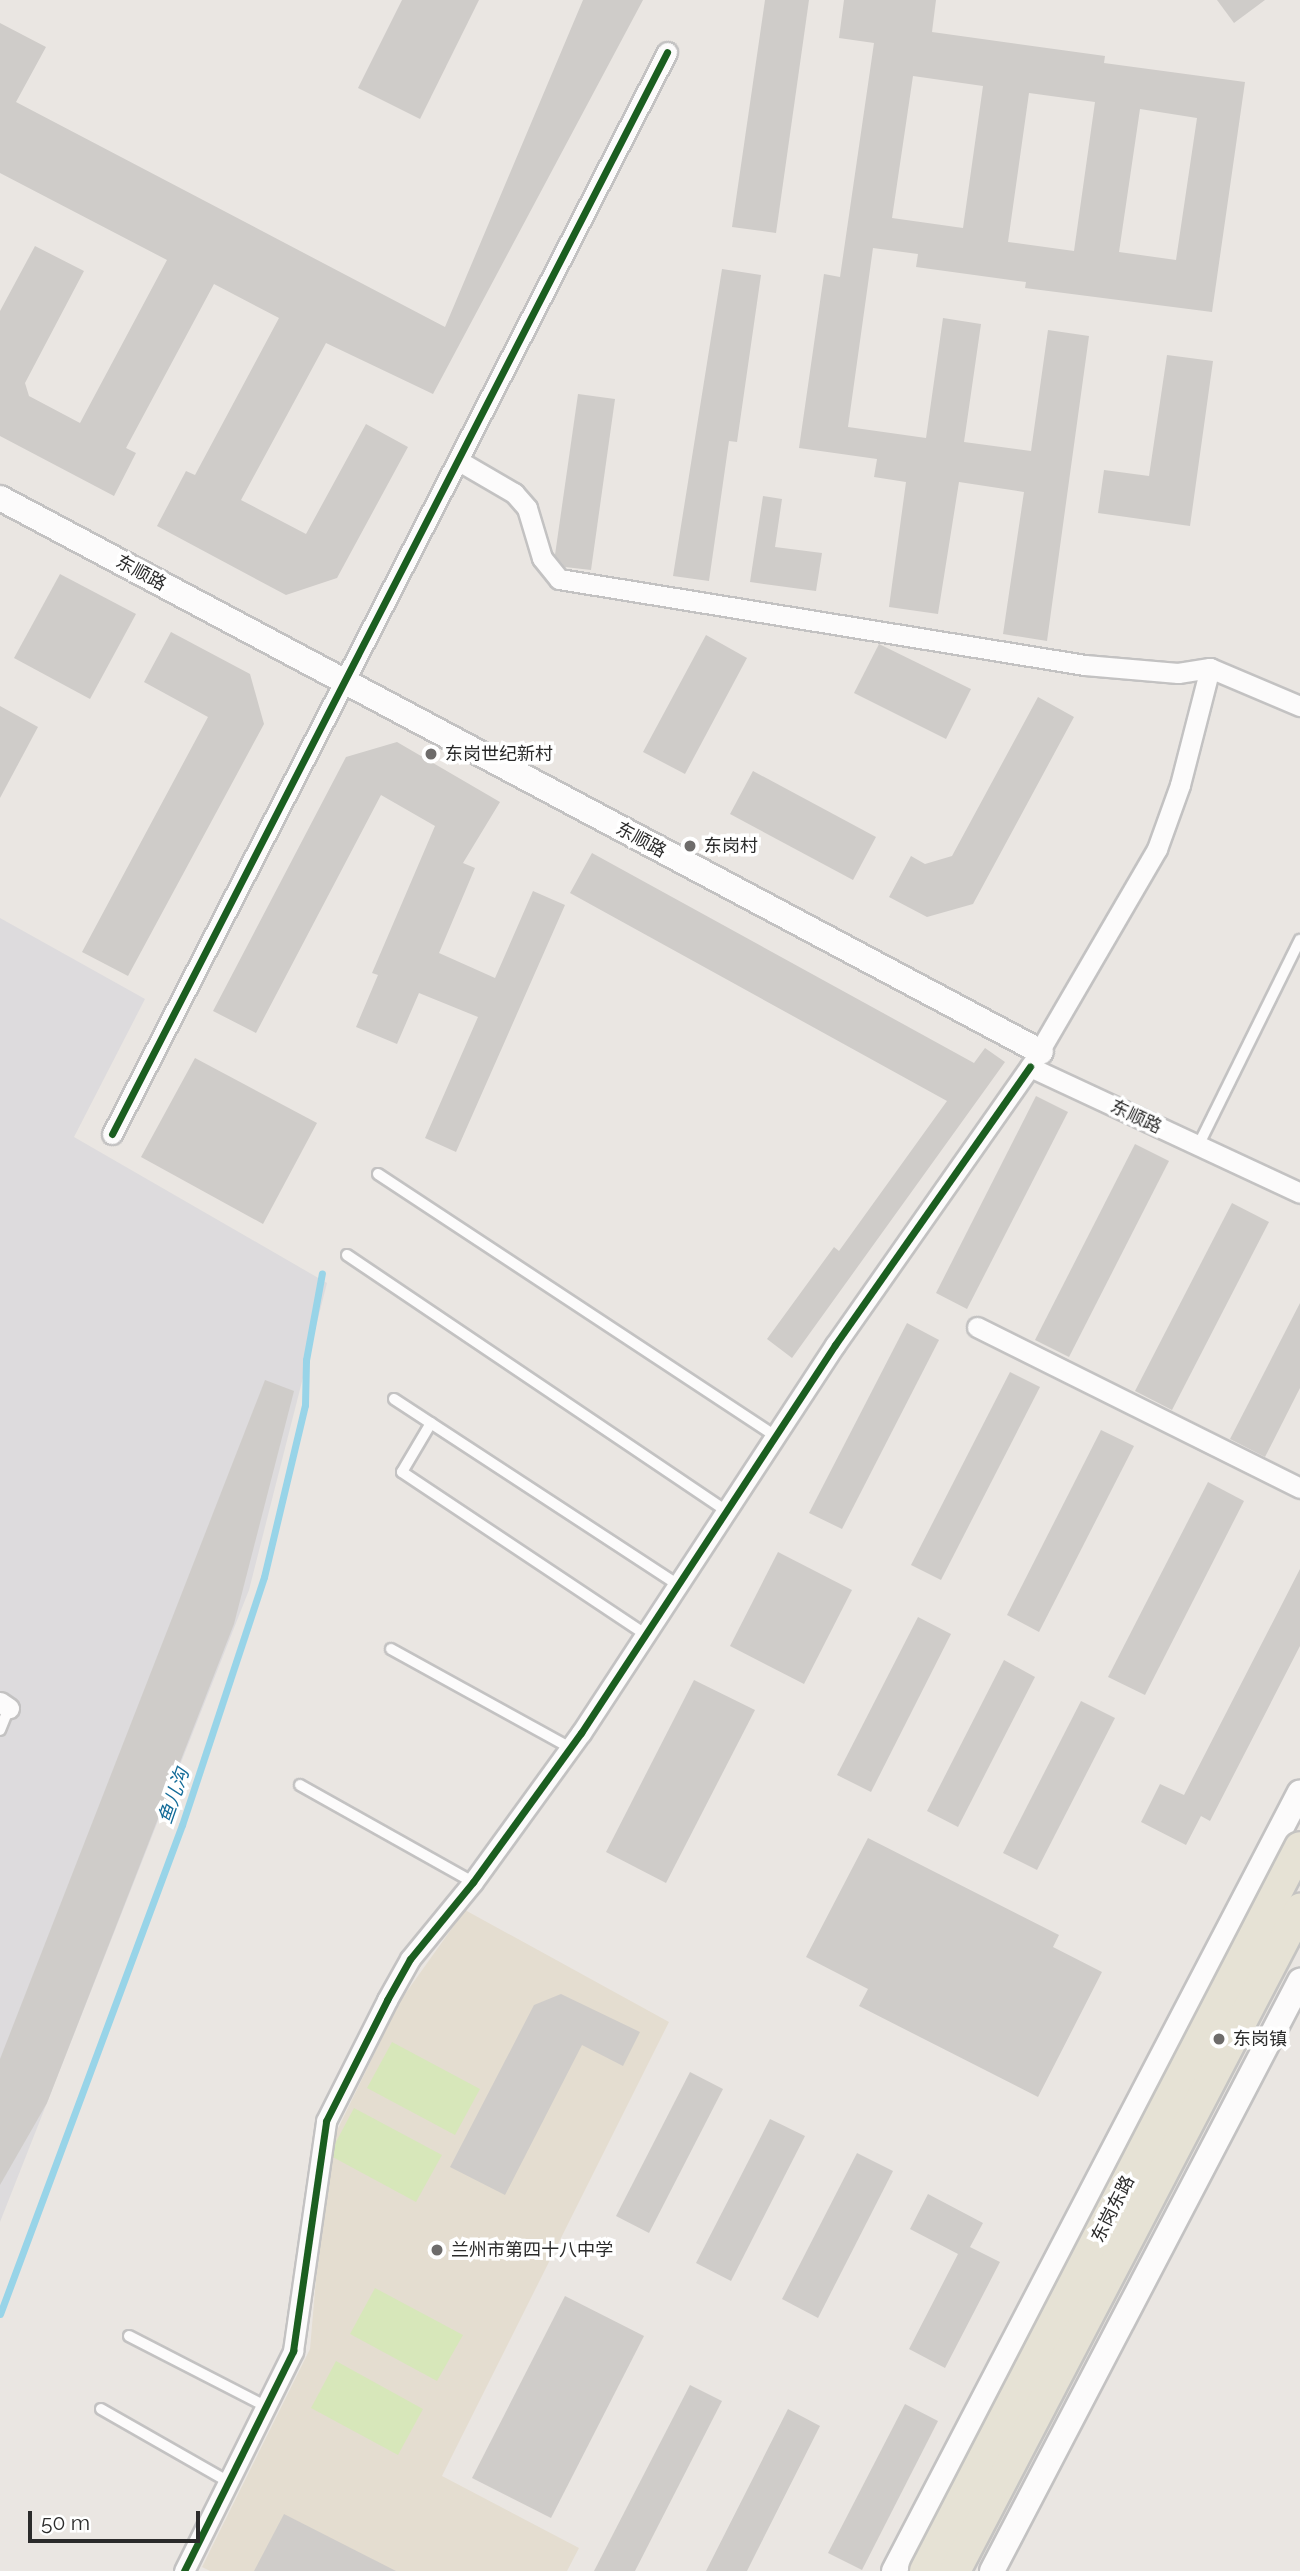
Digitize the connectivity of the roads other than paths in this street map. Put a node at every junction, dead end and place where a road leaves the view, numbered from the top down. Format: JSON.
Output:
{"nodes":[{"id":1,"x":667,"y":52,"type":"dead end"},
{"id":2,"x":459,"y":461,"type":"junction"},
{"id":3,"x":0,"y":498,"type":"edge"},
{"id":4,"x":1210,"y":668,"type":"junction"},
{"id":5,"x":347,"y":682,"type":"junction"},
{"id":6,"x":1300,"y":706,"type":"edge"},
{"id":7,"x":1300,"y":940,"type":"edge"},
{"id":8,"x":1035,"y":1060,"type":"junction"},
{"id":9,"x":112,"y":1134,"type":"dead end"},
{"id":10,"x":1198,"y":1146,"type":"junction"},
{"id":11,"x":378,"y":1174,"type":"dead end"},
{"id":12,"x":1300,"y":1193,"type":"edge"},
{"id":13,"x":347,"y":1255,"type":"dead end"},
{"id":14,"x":977,"y":1327,"type":"dead end"},
{"id":15,"x":394,"y":1399,"type":"dead end"},
{"id":16,"x":430,"y":1423,"type":"junction"},
{"id":17,"x":776,"y":1436,"type":"junction"},
{"id":18,"x":1300,"y":1488,"type":"edge"},
{"id":19,"x":728,"y":1511,"type":"junction"},
{"id":20,"x":680,"y":1586,"type":"junction"},
{"id":21,"x":645,"y":1634,"type":"junction"},
{"id":22,"x":391,"y":1649,"type":"dead end"},
{"id":23,"x":5,"y":1705,"type":"edge"},
{"id":24,"x":0,"y":1730,"type":"edge"},
{"id":25,"x":570,"y":1748,"type":"junction"},
{"id":26,"x":300,"y":1785,"type":"dead end"},
{"id":27,"x":1300,"y":1792,"type":"edge"},
{"id":28,"x":1300,"y":1847,"type":"edge"},
{"id":29,"x":473,"y":1882,"type":"junction"},
{"id":30,"x":1300,"y":1909,"type":"edge"},
{"id":31,"x":1300,"y":1981,"type":"edge"},
{"id":32,"x":1182,"y":2019,"type":"junction"},
{"id":33,"x":1258,"y":2061,"type":"junction"},
{"id":34,"x":129,"y":2336,"type":"dead end"},
{"id":35,"x":268,"y":2408,"type":"junction"},
{"id":36,"x":101,"y":2409,"type":"dead end"},
{"id":37,"x":229,"y":2483,"type":"junction"},
{"id":38,"x":184,"y":2571,"type":"edge"},
{"id":39,"x":894,"y":2571,"type":"edge"},
{"id":40,"x":925,"y":2571,"type":"edge"},
{"id":41,"x":955,"y":2571,"type":"edge"},
{"id":42,"x":992,"y":2571,"type":"edge"}],
"edges":[{"from":1,"to":2,"type":"street"},
{"from":2,"to":4,"type":"street"},
{"from":2,"to":5,"type":"street"},
{"from":3,"to":5,"type":"street","name":"东顺路"},
{"from":4,"to":6,"type":"street"},
{"from":4,"to":8,"type":"street"},
{"from":5,"to":8,"type":"street","name":"东顺路"},
{"from":5,"to":9,"type":"street"},
{"from":7,"to":10,"type":"lane"},
{"from":8,"to":10,"type":"street","name":"东顺路"},
{"from":8,"to":17,"type":"street"},
{"from":10,"to":12,"type":"street","name":"东顺路"},
{"from":11,"to":17,"type":"lane"},
{"from":13,"to":19,"type":"lane"},
{"from":14,"to":18,"type":"street"},
{"from":15,"to":16,"type":"lane"},
{"from":16,"to":20,"type":"lane"},
{"from":16,"to":21,"type":"lane"},
{"from":17,"to":19,"type":"street"},
{"from":19,"to":20,"type":"street"},
{"from":20,"to":21,"type":"street"},
{"from":21,"to":25,"type":"street"},
{"from":22,"to":25,"type":"lane"},
{"from":23,"to":24,"type":"lane"},
{"from":25,"to":29,"type":"street"},
{"from":26,"to":29,"type":"lane"},
{"from":27,"to":32,"type":"street"},
{"from":28,"to":40,"type":"main road","name":"东岗东路","bridge":true},
{"from":29,"to":35,"type":"street"},
{"from":30,"to":41,"type":"main road","name":"东岗东路","bridge":true},
{"from":31,"to":33,"type":"street"},
{"from":32,"to":33,"type":"street"},
{"from":32,"to":39,"type":"street"},
{"from":33,"to":42,"type":"street"},
{"from":34,"to":35,"type":"lane"},
{"from":35,"to":37,"type":"street"},
{"from":36,"to":37,"type":"lane"},
{"from":37,"to":38,"type":"street"}]}
